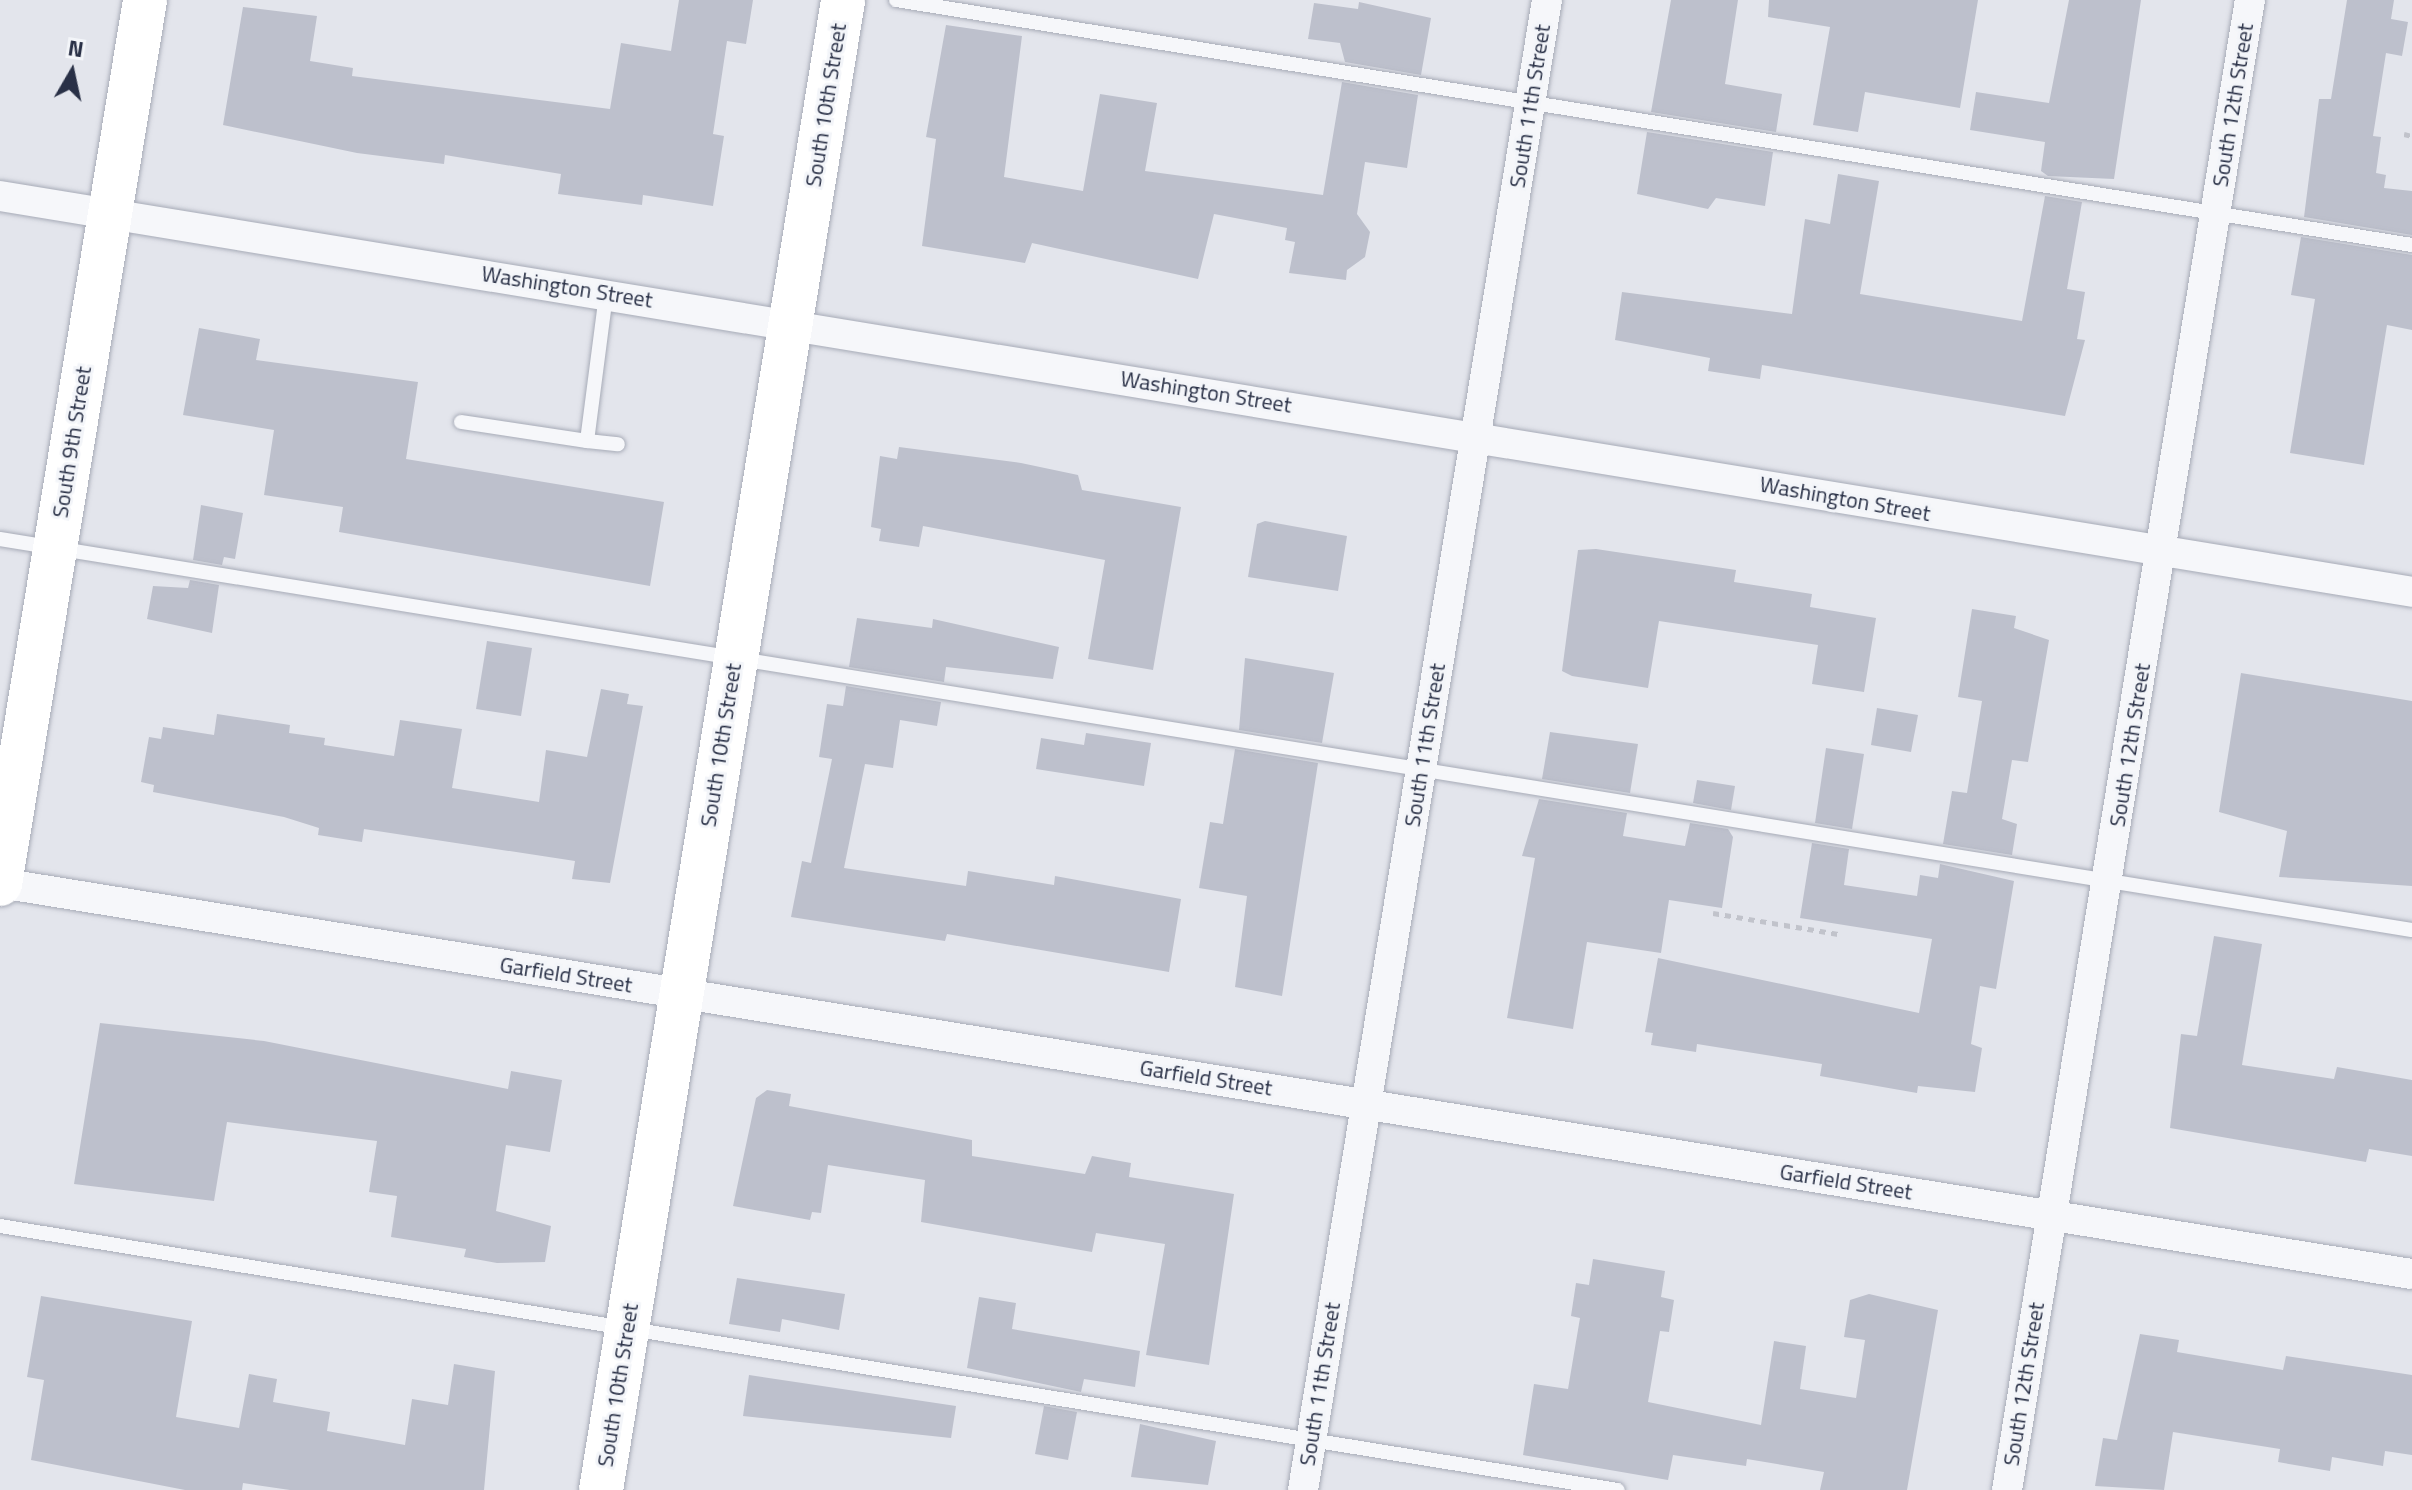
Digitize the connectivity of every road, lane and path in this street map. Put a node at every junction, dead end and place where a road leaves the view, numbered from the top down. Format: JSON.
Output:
{"nodes":[{"id":1,"x":145,"y":0,"type":"edge"},
{"id":2,"x":843,"y":0,"type":"edge"},
{"id":3,"x":896,"y":0,"type":"edge"},
{"id":4,"x":1547,"y":0,"type":"edge"},
{"id":5,"x":2250,"y":0,"type":"edge"},
{"id":6,"x":1531,"y":102,"type":"junction"},
{"id":7,"x":2404,"y":134,"type":"dead end"},
{"id":8,"x":2412,"y":136,"type":"edge"},
{"id":9,"x":0,"y":196,"type":"edge"},
{"id":10,"x":109,"y":214,"type":"junction"},
{"id":11,"x":2215,"y":215,"type":"junction"},
{"id":12,"x":2412,"y":245,"type":"edge"},
{"id":13,"x":606,"y":294,"type":"junction"},
{"id":14,"x":790,"y":324,"type":"junction"},
{"id":15,"x":461,"y":422,"type":"dead end"},
{"id":16,"x":1475,"y":436,"type":"junction"},
{"id":17,"x":587,"y":441,"type":"junction"},
{"id":18,"x":618,"y":444,"type":"dead end"},
{"id":19,"x":0,"y":539,"type":"edge"},
{"id":20,"x":55,"y":548,"type":"junction"},
{"id":21,"x":2162,"y":553,"type":"junction"},
{"id":22,"x":2412,"y":592,"type":"edge"},
{"id":23,"x":734,"y":659,"type":"junction"},
{"id":24,"x":1421,"y":773,"type":"junction"},
{"id":25,"x":0,"y":883,"type":"edge"},
{"id":26,"x":2108,"y":883,"type":"junction"},
{"id":27,"x":1713,"y":913,"type":"dead end"},
{"id":28,"x":2412,"y":930,"type":"edge"},
{"id":29,"x":1838,"y":934,"type":"dead end"},
{"id":30,"x":681,"y":993,"type":"junction"},
{"id":31,"x":1366,"y":1104,"type":"junction"},
{"id":32,"x":2051,"y":1216,"type":"junction"},
{"id":33,"x":0,"y":1226,"type":"edge"},
{"id":34,"x":2412,"y":1274,"type":"edge"},
{"id":35,"x":627,"y":1327,"type":"junction"},
{"id":36,"x":1312,"y":1439,"type":"junction"},
{"id":37,"x":601,"y":1490,"type":"edge"},
{"id":38,"x":1303,"y":1490,"type":"edge"},
{"id":39,"x":1618,"y":1490,"type":"edge"},
{"id":40,"x":2007,"y":1490,"type":"edge"}],
"edges":[{"from":1,"to":10,"type":"main road","name":"South 9th Street"},
{"from":2,"to":14,"type":"main road","name":"South 10th Street"},
{"from":3,"to":6,"type":"lane"},
{"from":4,"to":6,"type":"street","name":"South 11th Street"},
{"from":5,"to":11,"type":"street","name":"South 12th Street"},
{"from":6,"to":11,"type":"lane"},
{"from":6,"to":16,"type":"street","name":"South 11th Street"},
{"from":7,"to":8,"type":"path"},
{"from":9,"to":10,"type":"street","name":"Washington Street"},
{"from":10,"to":13,"type":"street","name":"Washington Street"},
{"from":10,"to":20,"type":"main road","name":"South 9th Street"},
{"from":11,"to":12,"type":"lane"},
{"from":11,"to":21,"type":"street","name":"South 12th Street"},
{"from":13,"to":14,"type":"street","name":"Washington Street"},
{"from":13,"to":17,"type":"lane"},
{"from":14,"to":16,"type":"street","name":"Washington Street"},
{"from":14,"to":23,"type":"main road","name":"South 10th Street"},
{"from":15,"to":17,"type":"lane"},
{"from":16,"to":21,"type":"street","name":"Washington Street"},
{"from":16,"to":24,"type":"street","name":"South 11th Street"},
{"from":17,"to":18,"type":"lane"},
{"from":19,"to":20,"type":"lane"},
{"from":20,"to":23,"type":"lane"},
{"from":20,"to":25,"type":"main road","name":"South 9th Street"},
{"from":21,"to":22,"type":"street","name":"Washington Street"},
{"from":21,"to":26,"type":"street","name":"South 12th Street"},
{"from":23,"to":24,"type":"lane"},
{"from":23,"to":30,"type":"main road","name":"South 10th Street"},
{"from":24,"to":26,"type":"lane"},
{"from":24,"to":31,"type":"street","name":"South 11th Street"},
{"from":25,"to":30,"type":"street","name":"Garfield Street"},
{"from":26,"to":28,"type":"lane"},
{"from":26,"to":32,"type":"street","name":"South 12th Street"},
{"from":27,"to":29,"type":"path"},
{"from":30,"to":31,"type":"street","name":"Garfield Street"},
{"from":30,"to":35,"type":"main road","name":"South 10th Street"},
{"from":31,"to":32,"type":"street","name":"Garfield Street"},
{"from":31,"to":36,"type":"street","name":"South 11th Street"},
{"from":32,"to":34,"type":"street","name":"Garfield Street"},
{"from":32,"to":40,"type":"street","name":"South 12th Street"},
{"from":33,"to":35,"type":"lane"},
{"from":35,"to":36,"type":"lane"},
{"from":35,"to":37,"type":"main road","name":"South 10th Street"},
{"from":36,"to":38,"type":"street","name":"South 11th Street"},
{"from":36,"to":39,"type":"lane"}]}
